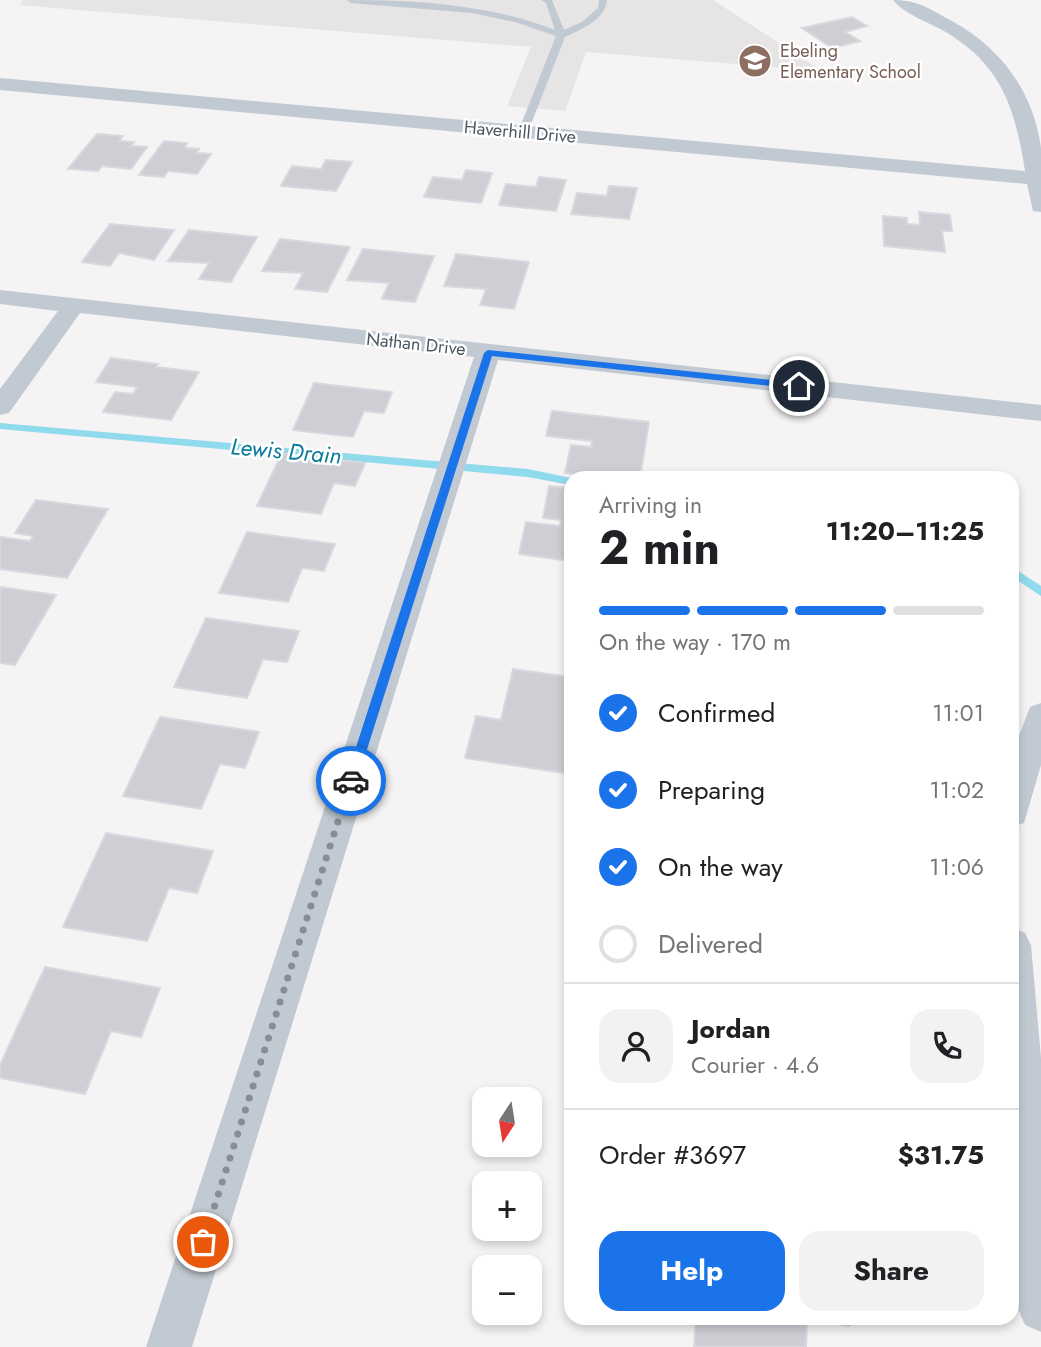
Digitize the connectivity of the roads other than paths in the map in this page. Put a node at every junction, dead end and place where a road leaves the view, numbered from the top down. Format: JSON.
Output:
{"nodes":[{"id":1,"x":351,"y":0,"type":"edge"},
{"id":2,"x":545,"y":0,"type":"edge"},
{"id":3,"x":603,"y":0,"type":"edge"},
{"id":4,"x":901,"y":0,"type":"edge"},
{"id":5,"x":381,"y":1,"type":"edge"},
{"id":6,"x":421,"y":3,"type":"edge"},
{"id":7,"x":561,"y":35,"type":"junction"},
{"id":8,"x":0,"y":85,"type":"edge"},
{"id":9,"x":523,"y":132,"type":"junction"},
{"id":10,"x":1038,"y":179,"type":"edge"},
{"id":11,"x":1041,"y":206,"type":"edge"},
{"id":12,"x":0,"y":297,"type":"edge"},
{"id":13,"x":74,"y":305,"type":"junction"},
{"id":14,"x":488,"y":353,"type":"junction"},
{"id":15,"x":0,"y":407,"type":"edge"},
{"id":16,"x":1041,"y":413,"type":"edge"},
{"id":17,"x":1041,"y":716,"type":"edge"},
{"id":18,"x":1019,"y":780,"type":"edge"},
{"id":19,"x":1019,"y":1033,"type":"edge"},
{"id":20,"x":1041,"y":1309,"type":"edge"},
{"id":21,"x":169,"y":1347,"type":"edge"}],
"edges":[{"from":1,"to":5,"type":"lane"},
{"from":2,"to":7,"type":"lane"},
{"from":3,"to":7,"type":"lane"},
{"from":4,"to":10,"type":"street"},
{"from":5,"to":6,"type":"lane"},
{"from":6,"to":7,"type":"lane"},
{"from":7,"to":9,"type":"lane"},
{"from":8,"to":9,"type":"street","name":"Haverhill Drive"},
{"from":9,"to":10,"type":"street","name":"Haverhill Drive"},
{"from":10,"to":11,"type":"street"},
{"from":12,"to":13,"type":"street","name":"Nathan Drive"},
{"from":13,"to":14,"type":"street","name":"Nathan Drive"},
{"from":13,"to":15,"type":"street"},
{"from":14,"to":16,"type":"street","name":"Nathan Drive"},
{"from":14,"to":21,"type":"street"},
{"from":17,"to":18,"type":"street"},
{"from":19,"to":20,"type":"street"}]}
